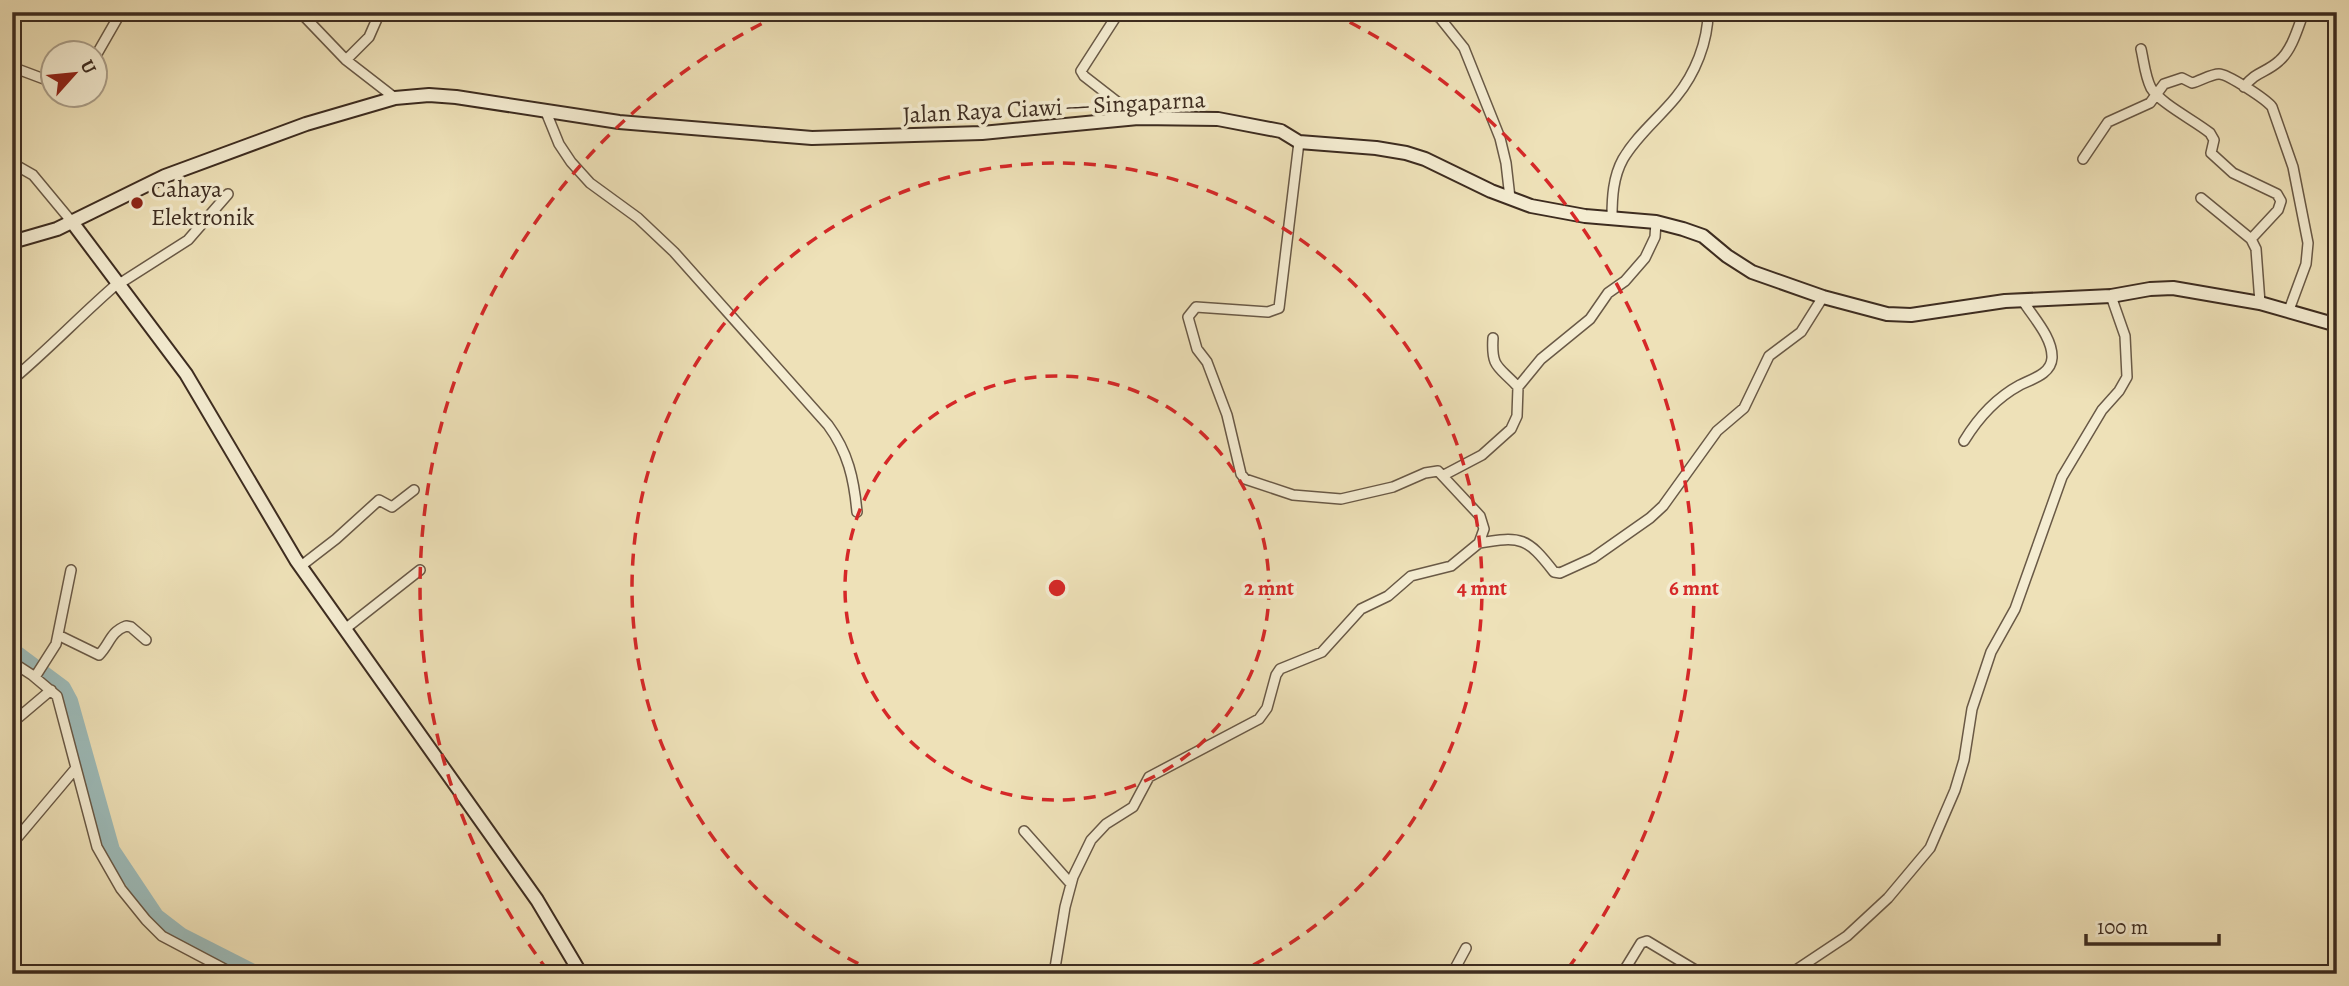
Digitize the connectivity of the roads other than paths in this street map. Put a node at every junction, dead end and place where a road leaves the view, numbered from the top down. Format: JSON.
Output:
{"nodes":[{"id":1,"x":121,"y":12,"type":"edge"},
{"id":2,"x":300,"y":12,"type":"edge"},
{"id":3,"x":380,"y":12,"type":"edge"},
{"id":4,"x":1119,"y":12,"type":"edge"},
{"id":5,"x":1428,"y":12,"type":"edge"},
{"id":6,"x":1708,"y":12,"type":"edge"},
{"id":7,"x":2302,"y":17,"type":"dead end"},
{"id":8,"x":106,"y":38,"type":"edge"},
{"id":9,"x":2141,"y":49,"type":"dead end"},
{"id":10,"x":346,"y":60,"type":"junction"},
{"id":11,"x":12,"y":66,"type":"edge"},
{"id":12,"x":38,"y":77,"type":"edge"},
{"id":13,"x":2244,"y":87,"type":"junction"},
{"id":14,"x":2156,"y":94,"type":"junction"},
{"id":15,"x":395,"y":98,"type":"junction"},
{"id":16,"x":546,"y":111,"type":"junction"},
{"id":17,"x":1138,"y":118,"type":"junction"},
{"id":18,"x":1299,"y":142,"type":"junction"},
{"id":19,"x":2083,"y":159,"type":"dead end"},
{"id":20,"x":12,"y":163,"type":"edge"},
{"id":21,"x":228,"y":194,"type":"dead end"},
{"id":22,"x":1510,"y":198,"type":"junction"},
{"id":23,"x":2202,"y":198,"type":"dead end"},
{"id":24,"x":1612,"y":218,"type":"junction"},
{"id":25,"x":72,"y":222,"type":"junction"},
{"id":26,"x":1656,"y":222,"type":"junction"},
{"id":27,"x":2251,"y":239,"type":"junction"},
{"id":28,"x":12,"y":242,"type":"edge"},
{"id":29,"x":118,"y":283,"type":"junction"},
{"id":30,"x":2111,"y":296,"type":"junction"},
{"id":31,"x":1824,"y":297,"type":"junction"},
{"id":32,"x":2023,"y":301,"type":"junction"},
{"id":33,"x":2260,"y":303,"type":"junction"},
{"id":34,"x":2289,"y":310,"type":"junction"},
{"id":35,"x":2337,"y":325,"type":"edge"},
{"id":36,"x":1493,"y":338,"type":"dead end"},
{"id":37,"x":12,"y":380,"type":"edge"},
{"id":38,"x":1518,"y":387,"type":"junction"},
{"id":39,"x":1964,"y":442,"type":"dead end"},
{"id":40,"x":1444,"y":475,"type":"junction"},
{"id":41,"x":414,"y":490,"type":"dead end"},
{"id":42,"x":857,"y":512,"type":"dead end"},
{"id":43,"x":1479,"y":543,"type":"junction"},
{"id":44,"x":301,"y":566,"type":"junction"},
{"id":45,"x":71,"y":570,"type":"dead end"},
{"id":46,"x":420,"y":570,"type":"dead end"},
{"id":47,"x":345,"y":629,"type":"junction"},
{"id":48,"x":58,"y":635,"type":"junction"},
{"id":49,"x":146,"y":640,"type":"dead end"},
{"id":50,"x":12,"y":662,"type":"edge"},
{"id":51,"x":39,"y":670,"type":"junction"},
{"id":52,"x":51,"y":690,"type":"junction"},
{"id":53,"x":12,"y":723,"type":"edge"},
{"id":54,"x":76,"y":768,"type":"junction"},
{"id":55,"x":1024,"y":831,"type":"dead end"},
{"id":56,"x":12,"y":844,"type":"edge"},
{"id":57,"x":1071,"y":884,"type":"junction"},
{"id":58,"x":1466,"y":948,"type":"dead end"},
{"id":59,"x":1795,"y":972,"type":"edge"},
{"id":60,"x":234,"y":974,"type":"edge"},
{"id":61,"x":581,"y":974,"type":"edge"},
{"id":62,"x":1054,"y":974,"type":"edge"},
{"id":63,"x":1452,"y":974,"type":"edge"},
{"id":64,"x":1622,"y":974,"type":"edge"},
{"id":65,"x":1702,"y":974,"type":"edge"}],
"edges":[{"from":1,"to":8,"type":"street"},
{"from":2,"to":10,"type":"street"},
{"from":3,"to":10,"type":"street"},
{"from":4,"to":17,"type":"street"},
{"from":5,"to":22,"type":"street"},
{"from":6,"to":24,"type":"street"},
{"from":7,"to":13,"type":"street"},
{"from":9,"to":14,"type":"street"},
{"from":10,"to":15,"type":"street"},
{"from":11,"to":12,"type":"street"},
{"from":13,"to":14,"type":"street"},
{"from":13,"to":34,"type":"street"},
{"from":14,"to":19,"type":"street"},
{"from":14,"to":27,"type":"street"},
{"from":15,"to":16,"type":"main road","name":"Jalan Raya Ciawi — Singaparna"},
{"from":15,"to":25,"type":"main road","name":"Jalan Raya Ciawi — Singaparna"},
{"from":16,"to":17,"type":"main road","name":"Jalan Raya Ciawi — Singaparna"},
{"from":16,"to":42,"type":"street"},
{"from":17,"to":18,"type":"main road","name":"Jalan Raya Ciawi — Singaparna"},
{"from":18,"to":22,"type":"main road","name":"Jalan Raya Ciawi — Singaparna"},
{"from":18,"to":40,"type":"street"},
{"from":20,"to":25,"type":"street"},
{"from":21,"to":29,"type":"street"},
{"from":22,"to":24,"type":"main road","name":"Jalan Raya Ciawi — Singaparna"},
{"from":23,"to":27,"type":"street"},
{"from":24,"to":26,"type":"main road","name":"Jalan Raya Ciawi — Singaparna"},
{"from":25,"to":28,"type":"main road","name":"Jalan Raya Ciawi — Singaparna"},
{"from":25,"to":29,"type":"main road"},
{"from":26,"to":31,"type":"main road","name":"Jalan Raya Ciawi — Singaparna"},
{"from":26,"to":38,"type":"street"},
{"from":27,"to":33,"type":"street"},
{"from":29,"to":37,"type":"street"},
{"from":29,"to":44,"type":"main road"},
{"from":30,"to":32,"type":"main road","name":"Jalan Raya Ciawi — Singaparna"},
{"from":30,"to":33,"type":"main road","name":"Jalan Raya Ciawi — Singaparna"},
{"from":30,"to":59,"type":"street"},
{"from":31,"to":32,"type":"main road","name":"Jalan Raya Ciawi — Singaparna"},
{"from":31,"to":43,"type":"street"},
{"from":32,"to":39,"type":"street"},
{"from":33,"to":34,"type":"main road","name":"Jalan Raya Ciawi — Singaparna"},
{"from":34,"to":35,"type":"main road","name":"Jalan Raya Ciawi — Singaparna"},
{"from":36,"to":38,"type":"street"},
{"from":38,"to":40,"type":"street"},
{"from":40,"to":43,"type":"street"},
{"from":41,"to":44,"type":"street"},
{"from":43,"to":57,"type":"street"},
{"from":44,"to":47,"type":"main road"},
{"from":45,"to":48,"type":"street"},
{"from":46,"to":47,"type":"street"},
{"from":47,"to":61,"type":"main road"},
{"from":48,"to":49,"type":"street"},
{"from":48,"to":51,"type":"street"},
{"from":50,"to":51,"type":"street"},
{"from":51,"to":52,"type":"street"},
{"from":52,"to":53,"type":"street"},
{"from":52,"to":54,"type":"street"},
{"from":54,"to":56,"type":"street"},
{"from":54,"to":60,"type":"street"},
{"from":55,"to":57,"type":"street"},
{"from":57,"to":62,"type":"street"},
{"from":58,"to":63,"type":"street"},
{"from":64,"to":65,"type":"street"}]}
